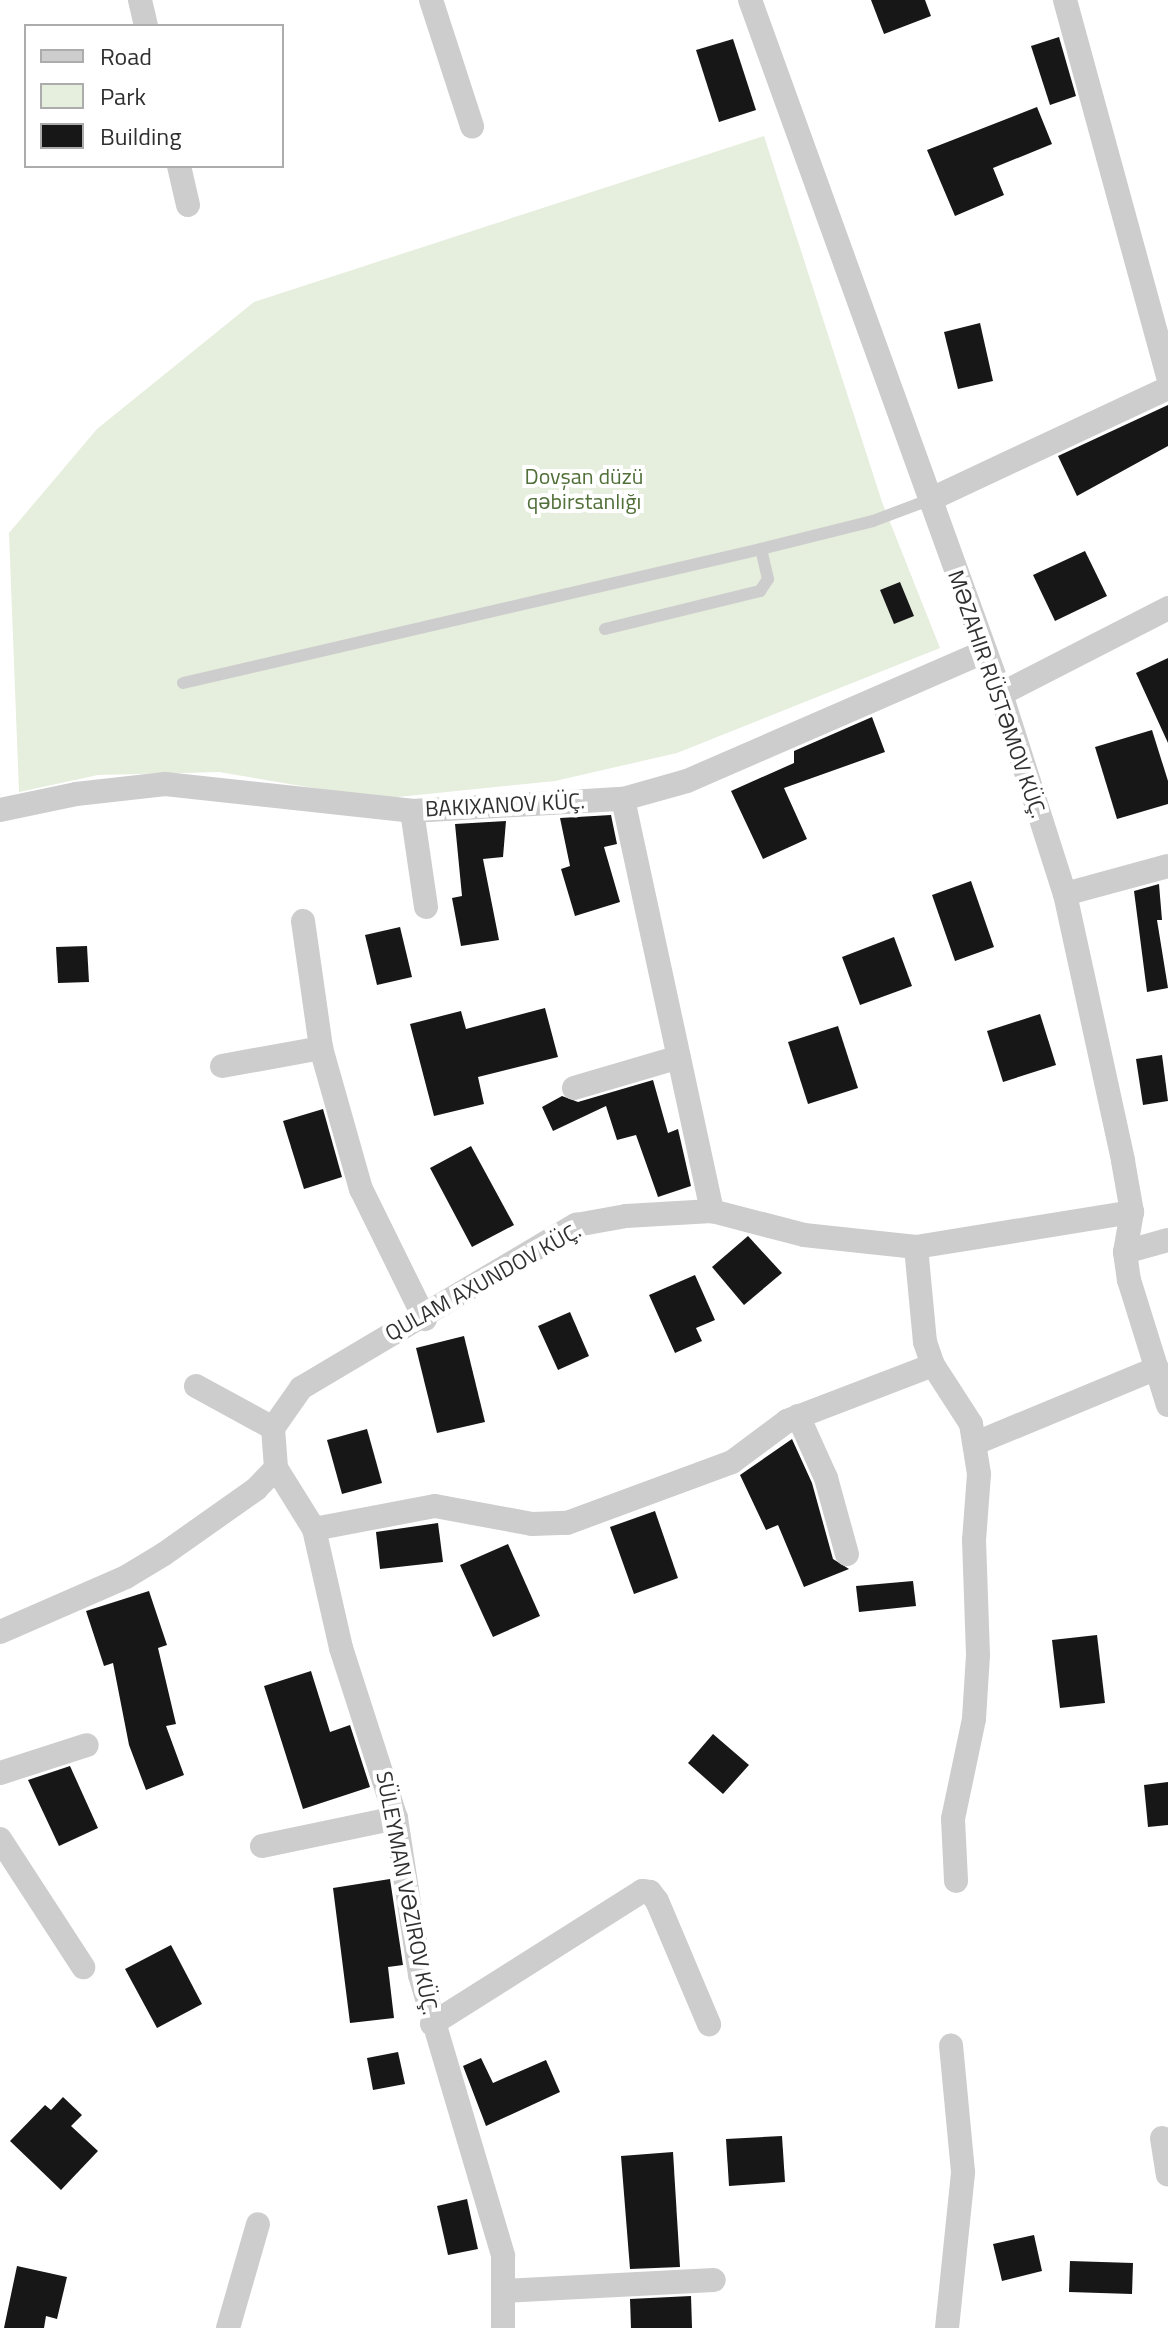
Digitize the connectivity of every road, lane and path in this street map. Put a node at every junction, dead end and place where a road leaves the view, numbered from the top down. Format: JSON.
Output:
{"nodes":[{"id":1,"x":140,"y":0,"type":"edge"},
{"id":2,"x":431,"y":0,"type":"edge"},
{"id":3,"x":750,"y":0,"type":"edge"},
{"id":4,"x":1065,"y":0,"type":"edge"},
{"id":5,"x":146,"y":24,"type":"edge"},
{"id":6,"x":472,"y":126,"type":"dead end"},
{"id":7,"x":179,"y":168,"type":"edge"},
{"id":8,"x":188,"y":205,"type":"dead end"},
{"id":9,"x":1168,"y":376,"type":"edge"},
{"id":10,"x":1168,"y":388,"type":"edge"},
{"id":11,"x":929,"y":500,"type":"junction"},
{"id":12,"x":761,"y":549,"type":"junction"},
{"id":13,"x":1168,"y":608,"type":"edge"},
{"id":14,"x":605,"y":629,"type":"dead end"},
{"id":15,"x":984,"y":652,"type":"junction"},
{"id":16,"x":183,"y":683,"type":"dead end"},
{"id":17,"x":1001,"y":694,"type":"junction"},
{"id":18,"x":623,"y":799,"type":"junction"},
{"id":19,"x":0,"y":810,"type":"edge"},
{"id":20,"x":412,"y":811,"type":"junction"},
{"id":21,"x":1168,"y":866,"type":"edge"},
{"id":22,"x":1065,"y":894,"type":"junction"},
{"id":23,"x":426,"y":907,"type":"dead end"},
{"id":24,"x":303,"y":921,"type":"dead end"},
{"id":25,"x":321,"y":1048,"type":"junction"},
{"id":26,"x":679,"y":1057,"type":"junction"},
{"id":27,"x":222,"y":1066,"type":"dead end"},
{"id":28,"x":574,"y":1088,"type":"dead end"},
{"id":29,"x":712,"y":1211,"type":"junction"},
{"id":30,"x":1132,"y":1212,"type":"junction"},
{"id":31,"x":1168,"y":1240,"type":"edge"},
{"id":32,"x":916,"y":1247,"type":"junction"},
{"id":33,"x":1125,"y":1252,"type":"junction"},
{"id":34,"x":425,"y":1319,"type":"junction"},
{"id":35,"x":933,"y":1365,"type":"junction"},
{"id":36,"x":1157,"y":1368,"type":"junction"},
{"id":37,"x":196,"y":1386,"type":"dead end"},
{"id":38,"x":1168,"y":1405,"type":"edge"},
{"id":39,"x":798,"y":1416,"type":"junction"},
{"id":40,"x":273,"y":1428,"type":"junction"},
{"id":41,"x":976,"y":1443,"type":"junction"},
{"id":42,"x":276,"y":1468,"type":"junction"},
{"id":43,"x":314,"y":1529,"type":"junction"},
{"id":44,"x":847,"y":1554,"type":"dead end"},
{"id":45,"x":0,"y":1632,"type":"edge"},
{"id":46,"x":87,"y":1745,"type":"dead end"},
{"id":47,"x":0,"y":1773,"type":"edge"},
{"id":48,"x":396,"y":1818,"type":"junction"},
{"id":49,"x":0,"y":1839,"type":"edge"},
{"id":50,"x":262,"y":1846,"type":"dead end"},
{"id":51,"x":956,"y":1881,"type":"dead end"},
{"id":52,"x":83,"y":1967,"type":"dead end"},
{"id":53,"x":432,"y":2024,"type":"junction"},
{"id":54,"x":709,"y":2024,"type":"dead end"},
{"id":55,"x":951,"y":2046,"type":"dead end"},
{"id":56,"x":1162,"y":2138,"type":"dead end"},
{"id":57,"x":1168,"y":2175,"type":"edge"},
{"id":58,"x":258,"y":2224,"type":"dead end"},
{"id":59,"x":714,"y":2280,"type":"dead end"},
{"id":60,"x":505,"y":2291,"type":"junction"},
{"id":61,"x":228,"y":2328,"type":"edge"},
{"id":62,"x":503,"y":2328,"type":"edge"},
{"id":63,"x":947,"y":2328,"type":"edge"}],
"edges":[{"from":1,"to":5,"type":"street"},
{"from":2,"to":6,"type":"street"},
{"from":3,"to":11,"type":"street","name":"MƏZAHIR RÜSTƏMOV KÜÇ."},
{"from":4,"to":9,"type":"street"},
{"from":7,"to":8,"type":"street"},
{"from":10,"to":11,"type":"street"},
{"from":11,"to":12,"type":"lane"},
{"from":11,"to":15,"type":"street","name":"MƏZAHIR RÜSTƏMOV KÜÇ."},
{"from":12,"to":14,"type":"lane"},
{"from":12,"to":16,"type":"lane"},
{"from":13,"to":17,"type":"street"},
{"from":15,"to":17,"type":"street","name":"MƏZAHIR RÜSTƏMOV KÜÇ."},
{"from":15,"to":18,"type":"street"},
{"from":17,"to":22,"type":"street","name":"MƏZAHIR RÜSTƏMOV KÜÇ."},
{"from":18,"to":20,"type":"street"},
{"from":18,"to":26,"type":"street"},
{"from":19,"to":20,"type":"street"},
{"from":20,"to":23,"type":"street"},
{"from":21,"to":22,"type":"street"},
{"from":22,"to":30,"type":"street","name":"MƏZAHIR RÜSTƏMOV KÜÇ."},
{"from":24,"to":25,"type":"street"},
{"from":25,"to":27,"type":"street"},
{"from":25,"to":34,"type":"street"},
{"from":26,"to":28,"type":"street"},
{"from":26,"to":29,"type":"street"},
{"from":29,"to":32,"type":"street","name":"QULAM AXUNDOV KÜÇ."},
{"from":29,"to":34,"type":"street","name":"QULAM AXUNDOV KÜÇ."},
{"from":30,"to":32,"type":"street","name":"QULAM AXUNDOV KÜÇ."},
{"from":30,"to":33,"type":"street","name":"MƏZAHIR RÜSTƏMOV KÜÇ."},
{"from":31,"to":33,"type":"street"},
{"from":32,"to":35,"type":"street"},
{"from":33,"to":36,"type":"street","name":"MƏZAHIR RÜSTƏMOV KÜÇ."},
{"from":34,"to":40,"type":"street","name":"QULAM AXUNDOV KÜÇ."},
{"from":35,"to":39,"type":"street"},
{"from":35,"to":41,"type":"street"},
{"from":36,"to":38,"type":"street","name":"MƏZAHIR RÜSTƏMOV KÜÇ."},
{"from":36,"to":41,"type":"street"},
{"from":37,"to":40,"type":"street"},
{"from":39,"to":43,"type":"street"},
{"from":39,"to":44,"type":"street"},
{"from":40,"to":42,"type":"street"},
{"from":41,"to":51,"type":"street"},
{"from":42,"to":43,"type":"street","name":"SÜLEYMAN VƏZIROV KÜÇ."},
{"from":42,"to":45,"type":"street"},
{"from":43,"to":48,"type":"street","name":"SÜLEYMAN VƏZIROV KÜÇ."},
{"from":46,"to":47,"type":"street"},
{"from":48,"to":50,"type":"street"},
{"from":48,"to":53,"type":"street","name":"SÜLEYMAN VƏZIROV KÜÇ."},
{"from":49,"to":52,"type":"street"},
{"from":53,"to":54,"type":"street"},
{"from":53,"to":60,"type":"street","name":"SÜLEYMAN VƏZIROV KÜÇ."},
{"from":55,"to":63,"type":"street"},
{"from":56,"to":57,"type":"street"},
{"from":58,"to":61,"type":"street"},
{"from":59,"to":60,"type":"street"},
{"from":60,"to":62,"type":"street","name":"SÜLEYMAN VƏZIROV KÜÇ."}]}
